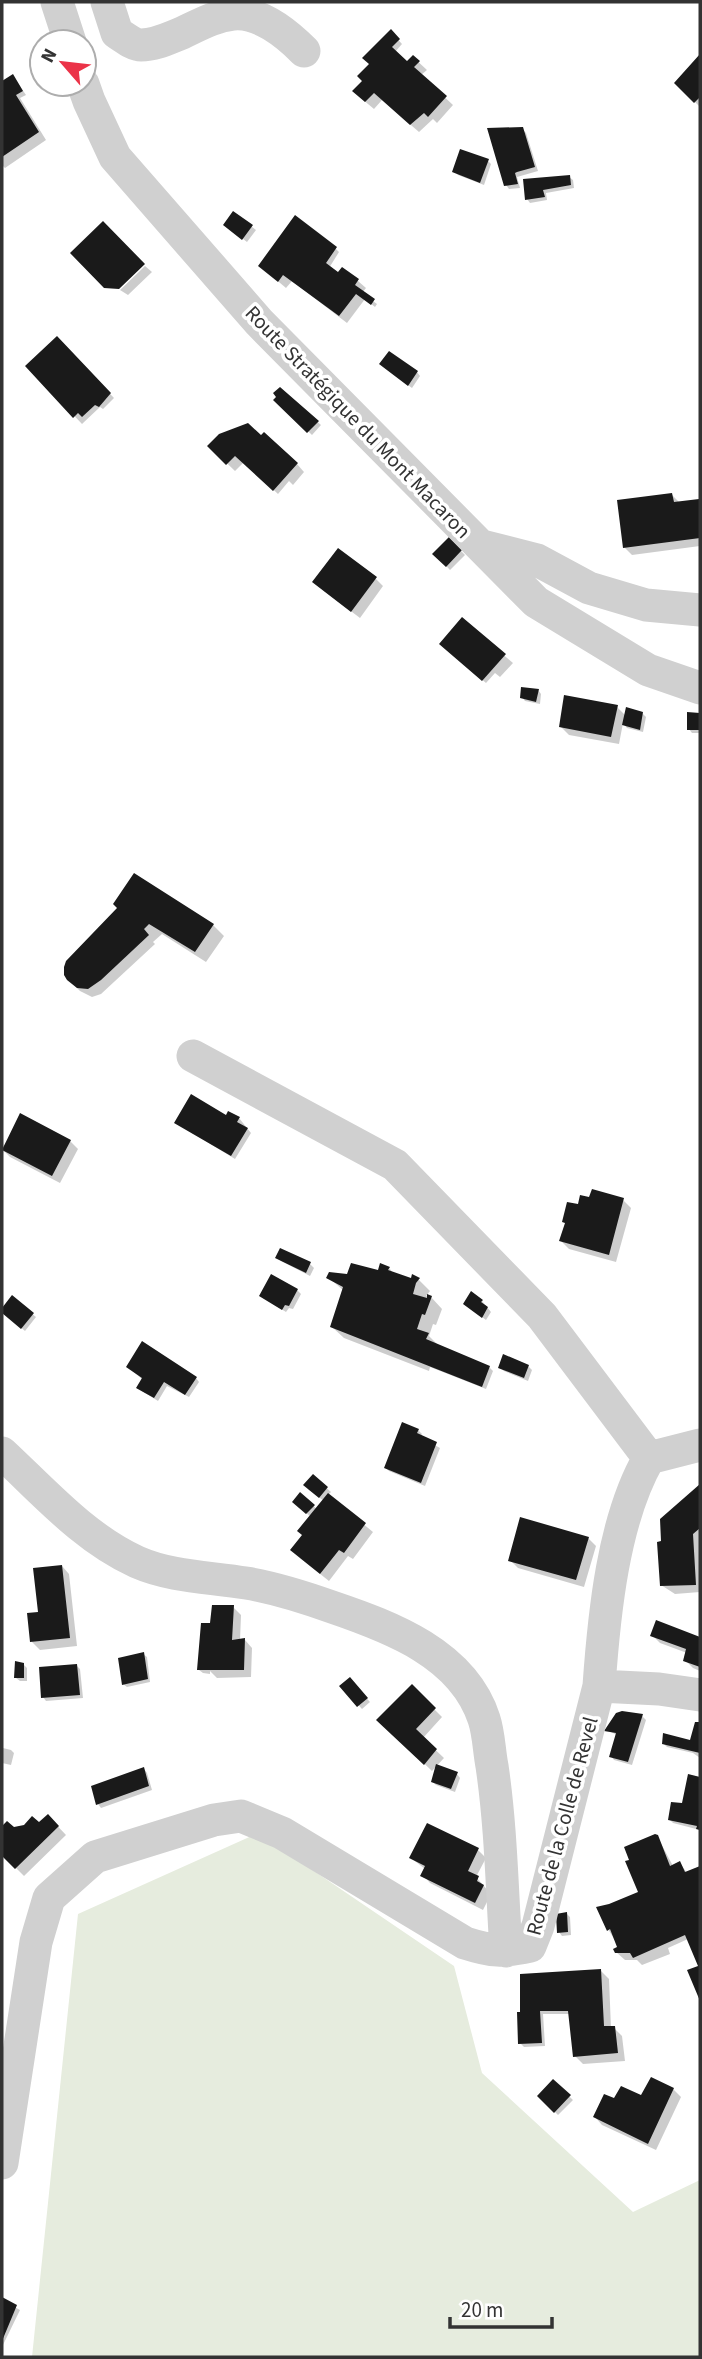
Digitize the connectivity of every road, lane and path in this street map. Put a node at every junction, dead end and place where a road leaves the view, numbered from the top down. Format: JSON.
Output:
{"nodes":[{"id":1,"x":57,"y":2,"type":"edge"},
{"id":2,"x":107,"y":2,"type":"edge"},
{"id":3,"x":65,"y":28,"type":"edge"},
{"id":4,"x":304,"y":51,"type":"dead end"},
{"id":5,"x":88,"y":98,"type":"edge"},
{"id":6,"x":480,"y":545,"type":"junction"},
{"id":7,"x":700,"y":610,"type":"edge"},
{"id":8,"x":700,"y":688,"type":"edge"},
{"id":9,"x":193,"y":1056,"type":"dead end"},
{"id":10,"x":700,"y":1445,"type":"edge"},
{"id":11,"x":2,"y":1453,"type":"edge"},
{"id":12,"x":649,"y":1458,"type":"junction"},
{"id":13,"x":599,"y":1686,"type":"junction"},
{"id":14,"x":700,"y":1695,"type":"edge"},
{"id":15,"x":506,"y":1951,"type":"junction"},
{"id":16,"x":2,"y":2163,"type":"edge"}],
"edges":[{"from":1,"to":3,"type":"street"},
{"from":2,"to":4,"type":"street"},
{"from":5,"to":6,"type":"street","name":"Route Stratégique du Mont Macaron"},
{"from":6,"to":7,"type":"street"},
{"from":6,"to":8,"type":"street","name":"Route Stratégique du Mont Macaron"},
{"from":9,"to":12,"type":"street"},
{"from":10,"to":12,"type":"street"},
{"from":11,"to":15,"type":"street","name":"Route de la Colle de Revel"},
{"from":12,"to":13,"type":"street"},
{"from":13,"to":14,"type":"street"},
{"from":13,"to":15,"type":"street","name":"Route de la Colle de Revel"},
{"from":15,"to":16,"type":"street"}]}
